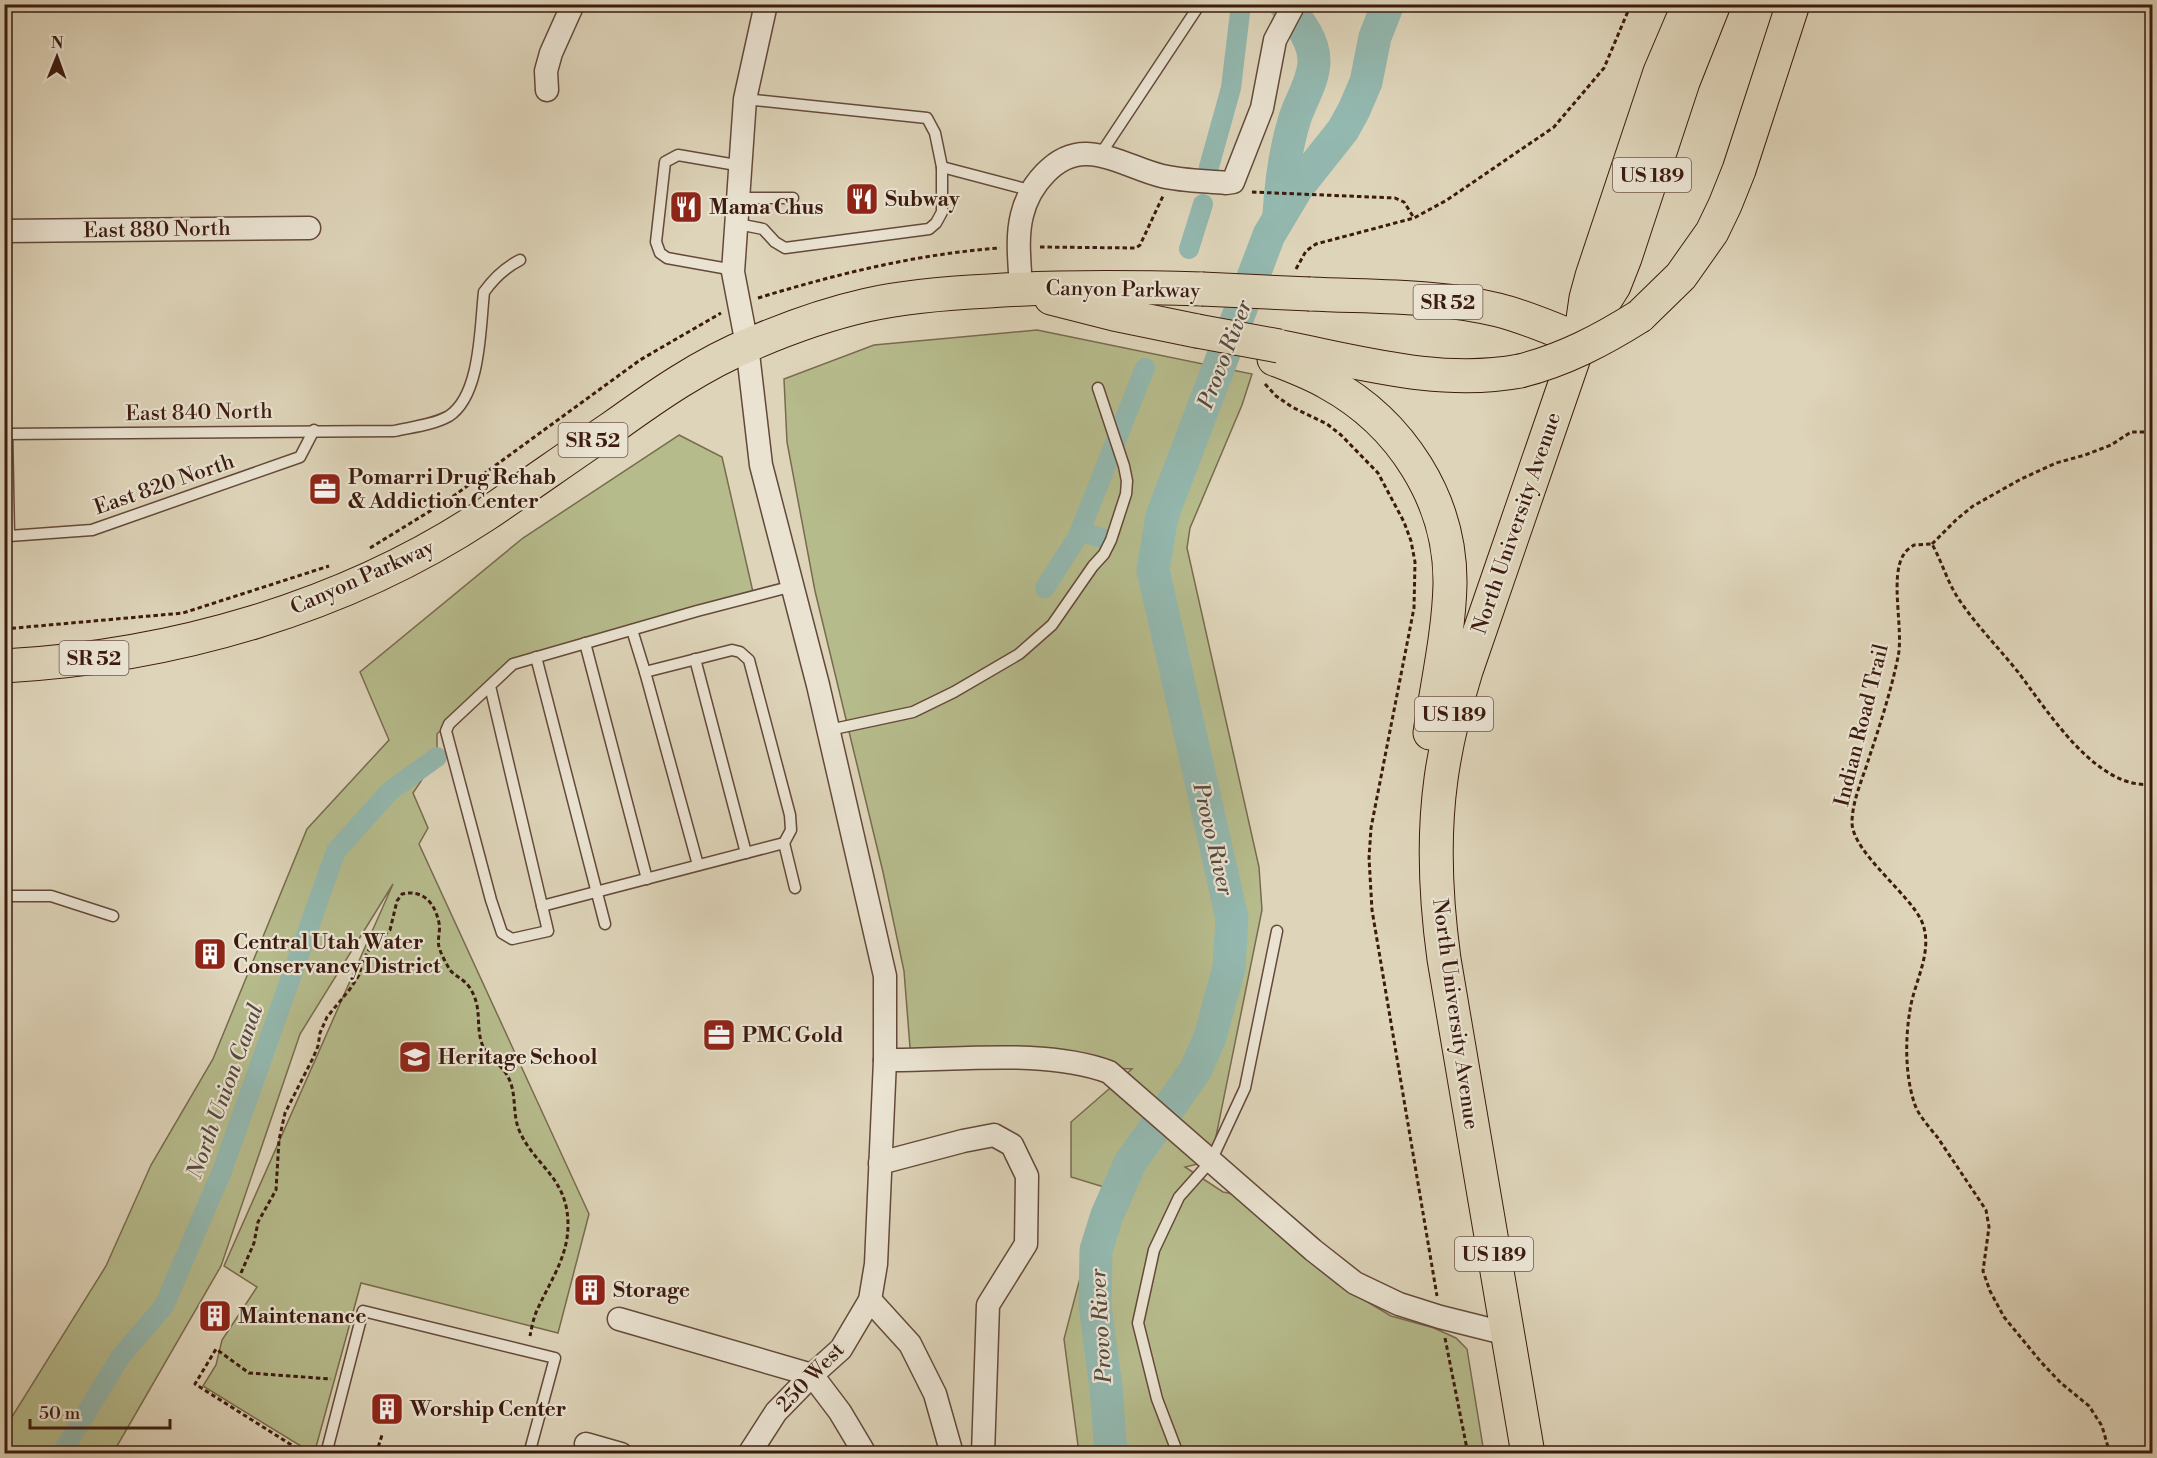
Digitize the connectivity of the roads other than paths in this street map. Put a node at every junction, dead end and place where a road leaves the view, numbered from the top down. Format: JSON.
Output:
{"nodes":[{"id":1,"x":573,"y":4,"type":"edge"},
{"id":2,"x":766,"y":4,"type":"edge"},
{"id":3,"x":1200,"y":4,"type":"edge"},
{"id":4,"x":1294,"y":4,"type":"edge"},
{"id":5,"x":1689,"y":4,"type":"edge"},
{"id":6,"x":1714,"y":4,"type":"edge"},
{"id":7,"x":1792,"y":4,"type":"edge"},
{"id":8,"x":547,"y":90,"type":"dead end"},
{"id":9,"x":746,"y":99,"type":"junction"},
{"id":10,"x":1100,"y":155,"type":"junction"},
{"id":11,"x":742,"y":166,"type":"junction"},
{"id":12,"x":942,"y":167,"type":"junction"},
{"id":13,"x":1033,"y":190,"type":"junction"},
{"id":14,"x":740,"y":198,"type":"junction"},
{"id":15,"x":793,"y":198,"type":"dead end"},
{"id":16,"x":738,"y":224,"type":"junction"},
{"id":17,"x":309,"y":228,"type":"dead end"},
{"id":18,"x":4,"y":231,"type":"edge"},
{"id":19,"x":520,"y":260,"type":"dead end"},
{"id":20,"x":734,"y":270,"type":"junction"},
{"id":21,"x":1021,"y":289,"type":"junction"},
{"id":22,"x":1580,"y":340,"type":"junction"},
{"id":23,"x":747,"y":345,"type":"junction"},
{"id":24,"x":1276,"y":352,"type":"junction"},
{"id":25,"x":1098,"y":388,"type":"dead end"},
{"id":26,"x":314,"y":430,"type":"junction"},
{"id":27,"x":6,"y":434,"type":"edge"},
{"id":28,"x":793,"y":586,"type":"junction"},
{"id":29,"x":632,"y":630,"type":"junction"},
{"id":30,"x":585,"y":643,"type":"junction"},
{"id":31,"x":536,"y":657,"type":"junction"},
{"id":32,"x":695,"y":659,"type":"junction"},
{"id":33,"x":4,"y":666,"type":"edge"},
{"id":34,"x":645,"y":672,"type":"junction"},
{"id":35,"x":490,"y":686,"type":"junction"},
{"id":36,"x":829,"y":730,"type":"junction"},
{"id":37,"x":1438,"y":820,"type":"junction"},
{"id":38,"x":784,"y":843,"type":"junction"},
{"id":39,"x":746,"y":853,"type":"junction"},
{"id":40,"x":698,"y":865,"type":"junction"},
{"id":41,"x":647,"y":879,"type":"junction"},
{"id":42,"x":795,"y":888,"type":"dead end"},
{"id":43,"x":596,"y":892,"type":"junction"},
{"id":44,"x":4,"y":896,"type":"edge"},
{"id":45,"x":542,"y":906,"type":"junction"},
{"id":46,"x":113,"y":916,"type":"dead end"},
{"id":47,"x":605,"y":924,"type":"dead end"},
{"id":48,"x":1277,"y":931,"type":"dead end"},
{"id":49,"x":885,"y":1060,"type":"junction"},
{"id":50,"x":1211,"y":1161,"type":"junction"},
{"id":51,"x":880,"y":1163,"type":"junction"},
{"id":52,"x":870,"y":1300,"type":"junction"},
{"id":53,"x":619,"y":1319,"type":"dead end"},
{"id":54,"x":1508,"y":1334,"type":"junction"},
{"id":55,"x":812,"y":1375,"type":"junction"},
{"id":56,"x":586,"y":1444,"type":"dead end"},
{"id":57,"x":326,"y":1452,"type":"edge"},
{"id":58,"x":529,"y":1454,"type":"edge"},
{"id":59,"x":621,"y":1454,"type":"edge"},
{"id":60,"x":749,"y":1454,"type":"edge"},
{"id":61,"x":864,"y":1454,"type":"edge"},
{"id":62,"x":952,"y":1454,"type":"edge"},
{"id":63,"x":983,"y":1454,"type":"edge"},
{"id":64,"x":1178,"y":1454,"type":"edge"},
{"id":65,"x":1528,"y":1454,"type":"edge"}],
"edges":[{"from":1,"to":8,"type":"street"},
{"from":2,"to":9,"type":"street","name":"250 West"},
{"from":3,"to":10,"type":"lane"},
{"from":4,"to":10,"type":"street"},
{"from":5,"to":22,"type":"highway","number":"US 189"},
{"from":6,"to":22,"type":"highway","number":"US 189"},
{"from":7,"to":24,"type":"highway","bridge":true},
{"from":9,"to":11,"type":"street","name":"250 West"},
{"from":9,"to":12,"type":"lane"},
{"from":10,"to":13,"type":"street"},
{"from":11,"to":14,"type":"street","name":"250 West"},
{"from":11,"to":20,"type":"lane"},
{"from":12,"to":13,"type":"lane"},
{"from":12,"to":16,"type":"lane"},
{"from":13,"to":21,"type":"street"},
{"from":14,"to":15,"type":"lane"},
{"from":14,"to":16,"type":"street","name":"250 West"},
{"from":16,"to":20,"type":"street","name":"250 West"},
{"from":17,"to":18,"type":"street","name":"East 880 North"},
{"from":19,"to":26,"type":"lane","name":"East 840 North"},
{"from":20,"to":23,"type":"street","name":"250 West"},
{"from":21,"to":22,"type":"highway","name":"Canyon Parkway","number":"SR 52","bridge":true},
{"from":21,"to":23,"type":"highway","name":"Canyon Parkway","number":"SR 52"},
{"from":21,"to":24,"type":"highway","name":"Canyon Parkway","number":"SR 52","bridge":true},
{"from":22,"to":37,"type":"highway","name":"North University Avenue","number":"US 189"},
{"from":23,"to":28,"type":"street","name":"250 West"},
{"from":23,"to":33,"type":"highway","name":"Canyon Parkway","number":"SR 52"},
{"from":24,"to":37,"type":"highway"},
{"from":25,"to":36,"type":"lane"},
{"from":26,"to":27,"type":"lane","name":"East 840 North"},
{"from":26,"to":27,"type":"lane","name":"East 820 North"},
{"from":28,"to":29,"type":"lane"},
{"from":28,"to":36,"type":"street","name":"250 West"},
{"from":29,"to":30,"type":"lane"},
{"from":29,"to":34,"type":"lane"},
{"from":30,"to":31,"type":"lane"},
{"from":30,"to":41,"type":"lane"},
{"from":31,"to":35,"type":"lane"},
{"from":31,"to":43,"type":"lane"},
{"from":32,"to":34,"type":"lane"},
{"from":32,"to":38,"type":"lane"},
{"from":32,"to":39,"type":"lane"},
{"from":34,"to":40,"type":"lane"},
{"from":35,"to":45,"type":"lane"},
{"from":35,"to":45,"type":"lane"},
{"from":36,"to":49,"type":"street","name":"250 West"},
{"from":37,"to":54,"type":"highway","name":"North University Avenue","number":"US 189"},
{"from":38,"to":39,"type":"lane"},
{"from":38,"to":42,"type":"lane"},
{"from":39,"to":40,"type":"lane"},
{"from":40,"to":41,"type":"lane"},
{"from":41,"to":43,"type":"lane"},
{"from":43,"to":45,"type":"lane"},
{"from":43,"to":47,"type":"lane"},
{"from":44,"to":46,"type":"lane"},
{"from":48,"to":50,"type":"lane"},
{"from":49,"to":50,"type":"street"},
{"from":49,"to":51,"type":"street","name":"250 West"},
{"from":50,"to":54,"type":"street"},
{"from":50,"to":64,"type":"lane"},
{"from":51,"to":52,"type":"street","name":"250 West"},
{"from":51,"to":63,"type":"street"},
{"from":52,"to":55,"type":"street","name":"250 West"},
{"from":52,"to":62,"type":"street"},
{"from":53,"to":55,"type":"street"},
{"from":54,"to":65,"type":"highway","name":"North University Avenue","number":"US 189"},
{"from":55,"to":60,"type":"street","name":"250 West"},
{"from":55,"to":61,"type":"street"},
{"from":56,"to":59,"type":"street"},
{"from":57,"to":58,"type":"lane"}]}
